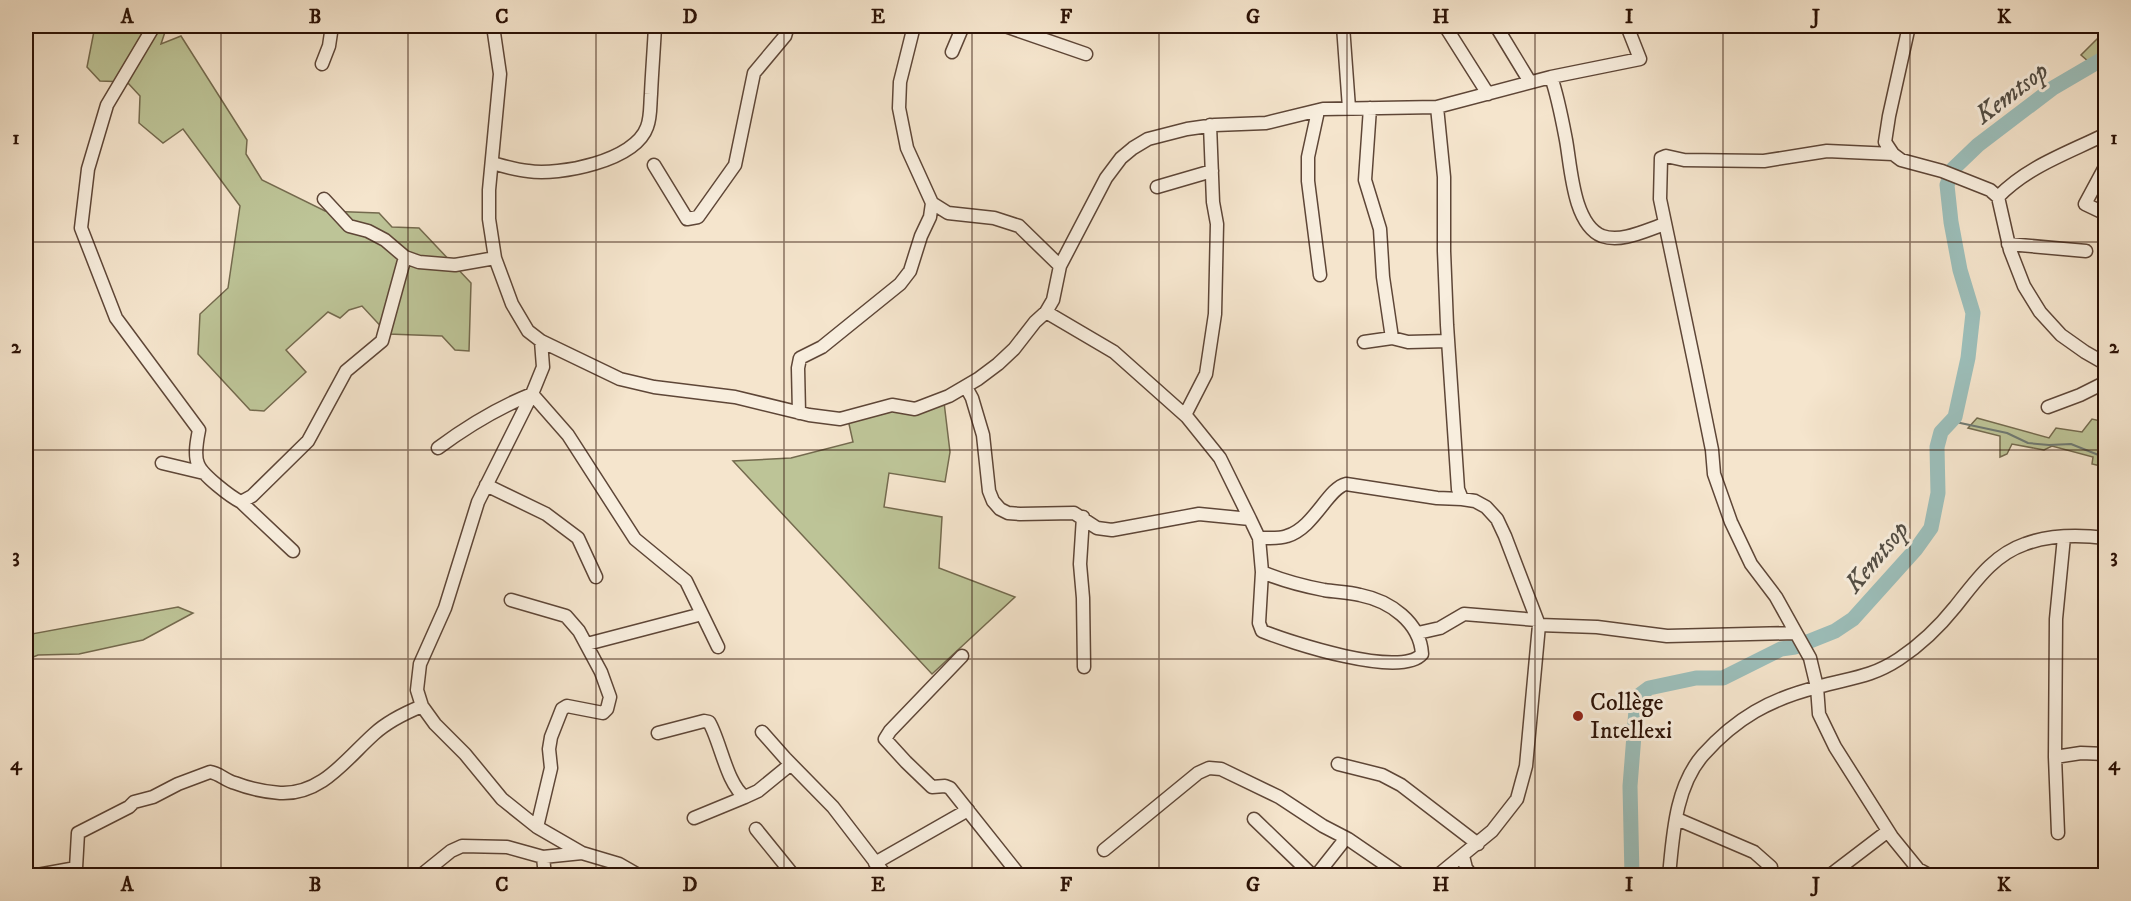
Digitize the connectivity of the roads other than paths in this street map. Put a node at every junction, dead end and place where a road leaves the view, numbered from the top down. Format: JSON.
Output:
{"nodes":[{"id":1,"x":154,"y":26,"type":"edge"},
{"id":2,"x":332,"y":26,"type":"edge"},
{"id":3,"x":493,"y":26,"type":"edge"},
{"id":4,"x":655,"y":26,"type":"edge"},
{"id":5,"x":788,"y":26,"type":"edge"},
{"id":6,"x":914,"y":26,"type":"edge"},
{"id":7,"x":963,"y":26,"type":"edge"},
{"id":8,"x":1005,"y":26,"type":"edge"},
{"id":9,"x":1343,"y":26,"type":"edge"},
{"id":10,"x":1445,"y":26,"type":"edge"},
{"id":11,"x":1496,"y":26,"type":"edge"},
{"id":12,"x":1627,"y":26,"type":"edge"},
{"id":13,"x":1909,"y":26,"type":"edge"},
{"id":14,"x":952,"y":52,"type":"dead end"},
{"id":15,"x":1086,"y":54,"type":"dead end"},
{"id":16,"x":322,"y":64,"type":"dead end"},
{"id":17,"x":1551,"y":77,"type":"junction"},
{"id":18,"x":1530,"y":82,"type":"junction"},
{"id":19,"x":1488,"y":94,"type":"junction"},
{"id":20,"x":1437,"y":107,"type":"junction"},
{"id":21,"x":1349,"y":108,"type":"junction"},
{"id":22,"x":1370,"y":108,"type":"junction"},
{"id":23,"x":1318,"y":111,"type":"junction"},
{"id":24,"x":1210,"y":125,"type":"junction"},
{"id":25,"x":2106,"y":134,"type":"edge"},
{"id":26,"x":1893,"y":154,"type":"junction"},
{"id":27,"x":492,"y":163,"type":"junction"},
{"id":28,"x":654,"y":165,"type":"dead end"},
{"id":29,"x":2106,"y":165,"type":"edge"},
{"id":30,"x":1212,"y":171,"type":"junction"},
{"id":31,"x":1157,"y":186,"type":"dead end"},
{"id":32,"x":1998,"y":196,"type":"junction"},
{"id":33,"x":324,"y":199,"type":"dead end"},
{"id":34,"x":932,"y":203,"type":"junction"},
{"id":35,"x":2106,"y":214,"type":"edge"},
{"id":36,"x":1665,"y":224,"type":"junction"},
{"id":37,"x":2008,"y":243,"type":"junction"},
{"id":38,"x":2086,"y":251,"type":"dead end"},
{"id":39,"x":405,"y":257,"type":"junction"},
{"id":40,"x":495,"y":258,"type":"junction"},
{"id":41,"x":1060,"y":266,"type":"junction"},
{"id":42,"x":1320,"y":275,"type":"dead end"},
{"id":43,"x":1046,"y":312,"type":"junction"},
{"id":44,"x":1392,"y":338,"type":"junction"},
{"id":45,"x":541,"y":341,"type":"junction"},
{"id":46,"x":1448,"y":341,"type":"junction"},
{"id":47,"x":1364,"y":342,"type":"dead end"},
{"id":48,"x":2106,"y":364,"type":"edge"},
{"id":49,"x":2106,"y":382,"type":"edge"},
{"id":50,"x":966,"y":387,"type":"junction"},
{"id":51,"x":532,"y":394,"type":"junction"},
{"id":52,"x":2048,"y":407,"type":"dead end"},
{"id":53,"x":800,"y":413,"type":"junction"},
{"id":54,"x":1185,"y":415,"type":"junction"},
{"id":55,"x":438,"y":448,"type":"dead end"},
{"id":56,"x":162,"y":463,"type":"dead end"},
{"id":57,"x":206,"y":473,"type":"junction"},
{"id":58,"x":486,"y":485,"type":"junction"},
{"id":59,"x":1462,"y":499,"type":"junction"},
{"id":60,"x":241,"y":502,"type":"junction"},
{"id":61,"x":1083,"y":517,"type":"junction"},
{"id":62,"x":1250,"y":519,"type":"junction"},
{"id":63,"x":2064,"y":537,"type":"junction"},
{"id":64,"x":1259,"y":538,"type":"junction"},
{"id":65,"x":2106,"y":538,"type":"edge"},
{"id":66,"x":293,"y":551,"type":"dead end"},
{"id":67,"x":1262,"y":572,"type":"junction"},
{"id":68,"x":596,"y":577,"type":"dead end"},
{"id":69,"x":511,"y":600,"type":"dead end"},
{"id":70,"x":702,"y":614,"type":"junction"},
{"id":71,"x":1538,"y":622,"type":"junction"},
{"id":72,"x":1418,"y":633,"type":"junction"},
{"id":73,"x":1797,"y":635,"type":"junction"},
{"id":74,"x":587,"y":645,"type":"junction"},
{"id":75,"x":718,"y":647,"type":"dead end"},
{"id":76,"x":962,"y":656,"type":"dead end"},
{"id":77,"x":1084,"y":667,"type":"dead end"},
{"id":78,"x":1817,"y":687,"type":"junction"},
{"id":79,"x":422,"y":706,"type":"junction"},
{"id":80,"x":762,"y":732,"type":"dead end"},
{"id":81,"x":658,"y":733,"type":"dead end"},
{"id":82,"x":2106,"y":754,"type":"edge"},
{"id":83,"x":2055,"y":757,"type":"junction"},
{"id":84,"x":791,"y":764,"type":"junction"},
{"id":85,"x":1338,"y":764,"type":"dead end"},
{"id":86,"x":745,"y":797,"type":"junction"},
{"id":87,"x":968,"y":810,"type":"junction"},
{"id":88,"x":694,"y":818,"type":"dead end"},
{"id":89,"x":1254,"y":819,"type":"dead end"},
{"id":90,"x":1677,"y":819,"type":"junction"},
{"id":91,"x":537,"y":827,"type":"junction"},
{"id":92,"x":756,"y":829,"type":"dead end"},
{"id":93,"x":1888,"y":831,"type":"junction"},
{"id":94,"x":2058,"y":833,"type":"dead end"},
{"id":95,"x":1346,"y":838,"type":"junction"},
{"id":96,"x":1478,"y":844,"type":"junction"},
{"id":97,"x":1104,"y":850,"type":"dead end"},
{"id":98,"x":582,"y":853,"type":"junction"},
{"id":99,"x":1463,"y":856,"type":"junction"},
{"id":100,"x":543,"y":857,"type":"junction"},
{"id":101,"x":875,"y":863,"type":"junction"},
{"id":102,"x":1772,"y":867,"type":"dead end"},
{"id":103,"x":77,"y":872,"type":"edge"},
{"id":104,"x":32,"y":876,"type":"edge"},
{"id":105,"x":420,"y":876,"type":"edge"},
{"id":106,"x":545,"y":876,"type":"edge"},
{"id":107,"x":640,"y":876,"type":"edge"},
{"id":108,"x":794,"y":876,"type":"edge"},
{"id":109,"x":886,"y":876,"type":"edge"},
{"id":110,"x":1020,"y":876,"type":"edge"},
{"id":111,"x":1315,"y":876,"type":"edge"},
{"id":112,"x":1402,"y":876,"type":"edge"},
{"id":113,"x":1437,"y":876,"type":"edge"},
{"id":114,"x":1472,"y":876,"type":"edge"},
{"id":115,"x":1669,"y":876,"type":"edge"},
{"id":116,"x":1829,"y":876,"type":"edge"},
{"id":117,"x":1931,"y":876,"type":"edge"}],
"edges":[{"from":1,"to":57,"type":"street"},
{"from":2,"to":16,"type":"street"},
{"from":3,"to":27,"type":"street"},
{"from":4,"to":27,"type":"street"},
{"from":5,"to":28,"type":"street"},
{"from":6,"to":34,"type":"street"},
{"from":7,"to":14,"type":"street"},
{"from":8,"to":15,"type":"street"},
{"from":9,"to":21,"type":"street"},
{"from":10,"to":19,"type":"street"},
{"from":11,"to":18,"type":"street"},
{"from":12,"to":17,"type":"street"},
{"from":13,"to":26,"type":"street"},
{"from":17,"to":18,"type":"street"},
{"from":17,"to":36,"type":"street"},
{"from":18,"to":19,"type":"street"},
{"from":19,"to":20,"type":"street"},
{"from":20,"to":22,"type":"street"},
{"from":20,"to":46,"type":"street"},
{"from":21,"to":22,"type":"street"},
{"from":21,"to":23,"type":"street"},
{"from":22,"to":44,"type":"street"},
{"from":23,"to":24,"type":"street"},
{"from":23,"to":42,"type":"street"},
{"from":24,"to":30,"type":"street"},
{"from":24,"to":41,"type":"street"},
{"from":25,"to":32,"type":"street"},
{"from":26,"to":32,"type":"street"},
{"from":26,"to":36,"type":"street"},
{"from":27,"to":40,"type":"street"},
{"from":29,"to":35,"type":"street"},
{"from":30,"to":31,"type":"street"},
{"from":30,"to":54,"type":"street"},
{"from":32,"to":37,"type":"street"},
{"from":33,"to":39,"type":"street"},
{"from":34,"to":41,"type":"street"},
{"from":34,"to":53,"type":"street"},
{"from":36,"to":73,"type":"street"},
{"from":37,"to":38,"type":"street"},
{"from":37,"to":48,"type":"street"},
{"from":39,"to":40,"type":"street"},
{"from":39,"to":60,"type":"street"},
{"from":40,"to":45,"type":"street"},
{"from":41,"to":43,"type":"street"},
{"from":43,"to":50,"type":"street"},
{"from":43,"to":54,"type":"street"},
{"from":44,"to":46,"type":"street"},
{"from":44,"to":47,"type":"street"},
{"from":45,"to":51,"type":"street"},
{"from":45,"to":53,"type":"street"},
{"from":46,"to":59,"type":"street"},
{"from":49,"to":52,"type":"street"},
{"from":50,"to":53,"type":"street"},
{"from":50,"to":61,"type":"street"},
{"from":51,"to":55,"type":"street"},
{"from":51,"to":58,"type":"street"},
{"from":51,"to":70,"type":"street"},
{"from":54,"to":62,"type":"street"},
{"from":56,"to":57,"type":"street"},
{"from":57,"to":60,"type":"street"},
{"from":58,"to":68,"type":"street"},
{"from":58,"to":79,"type":"street"},
{"from":59,"to":64,"type":"street"},
{"from":59,"to":71,"type":"street"},
{"from":60,"to":66,"type":"street"},
{"from":61,"to":62,"type":"street"},
{"from":61,"to":77,"type":"street"},
{"from":62,"to":64,"type":"street"},
{"from":63,"to":65,"type":"street"},
{"from":63,"to":78,"type":"street"},
{"from":63,"to":83,"type":"street"},
{"from":64,"to":67,"type":"street"},
{"from":67,"to":72,"type":"street"},
{"from":67,"to":72,"type":"street"},
{"from":69,"to":74,"type":"street"},
{"from":70,"to":74,"type":"street"},
{"from":70,"to":75,"type":"street"},
{"from":71,"to":72,"type":"street"},
{"from":71,"to":73,"type":"street"},
{"from":71,"to":96,"type":"street"},
{"from":73,"to":78,"type":"street"},
{"from":74,"to":91,"type":"street"},
{"from":76,"to":87,"type":"street"},
{"from":78,"to":90,"type":"street"},
{"from":78,"to":93,"type":"street"},
{"from":79,"to":91,"type":"street"},
{"from":79,"to":103,"type":"street"},
{"from":80,"to":84,"type":"street"},
{"from":81,"to":86,"type":"street"},
{"from":82,"to":83,"type":"street"},
{"from":83,"to":94,"type":"street"},
{"from":84,"to":86,"type":"street"},
{"from":84,"to":101,"type":"street"},
{"from":85,"to":96,"type":"street"},
{"from":86,"to":88,"type":"street"},
{"from":87,"to":101,"type":"street"},
{"from":87,"to":110,"type":"street"},
{"from":89,"to":111,"type":"street"},
{"from":90,"to":102,"type":"street"},
{"from":90,"to":115,"type":"street"},
{"from":91,"to":98,"type":"street"},
{"from":92,"to":108,"type":"street"},
{"from":93,"to":116,"type":"street"},
{"from":93,"to":117,"type":"street"},
{"from":95,"to":97,"type":"street"},
{"from":95,"to":111,"type":"street"},
{"from":95,"to":112,"type":"street"},
{"from":96,"to":99,"type":"street"},
{"from":98,"to":100,"type":"street"},
{"from":98,"to":107,"type":"street"},
{"from":99,"to":113,"type":"street"},
{"from":99,"to":114,"type":"street"},
{"from":100,"to":105,"type":"street"},
{"from":100,"to":106,"type":"street"},
{"from":101,"to":109,"type":"street"},
{"from":103,"to":104,"type":"street"}]}
